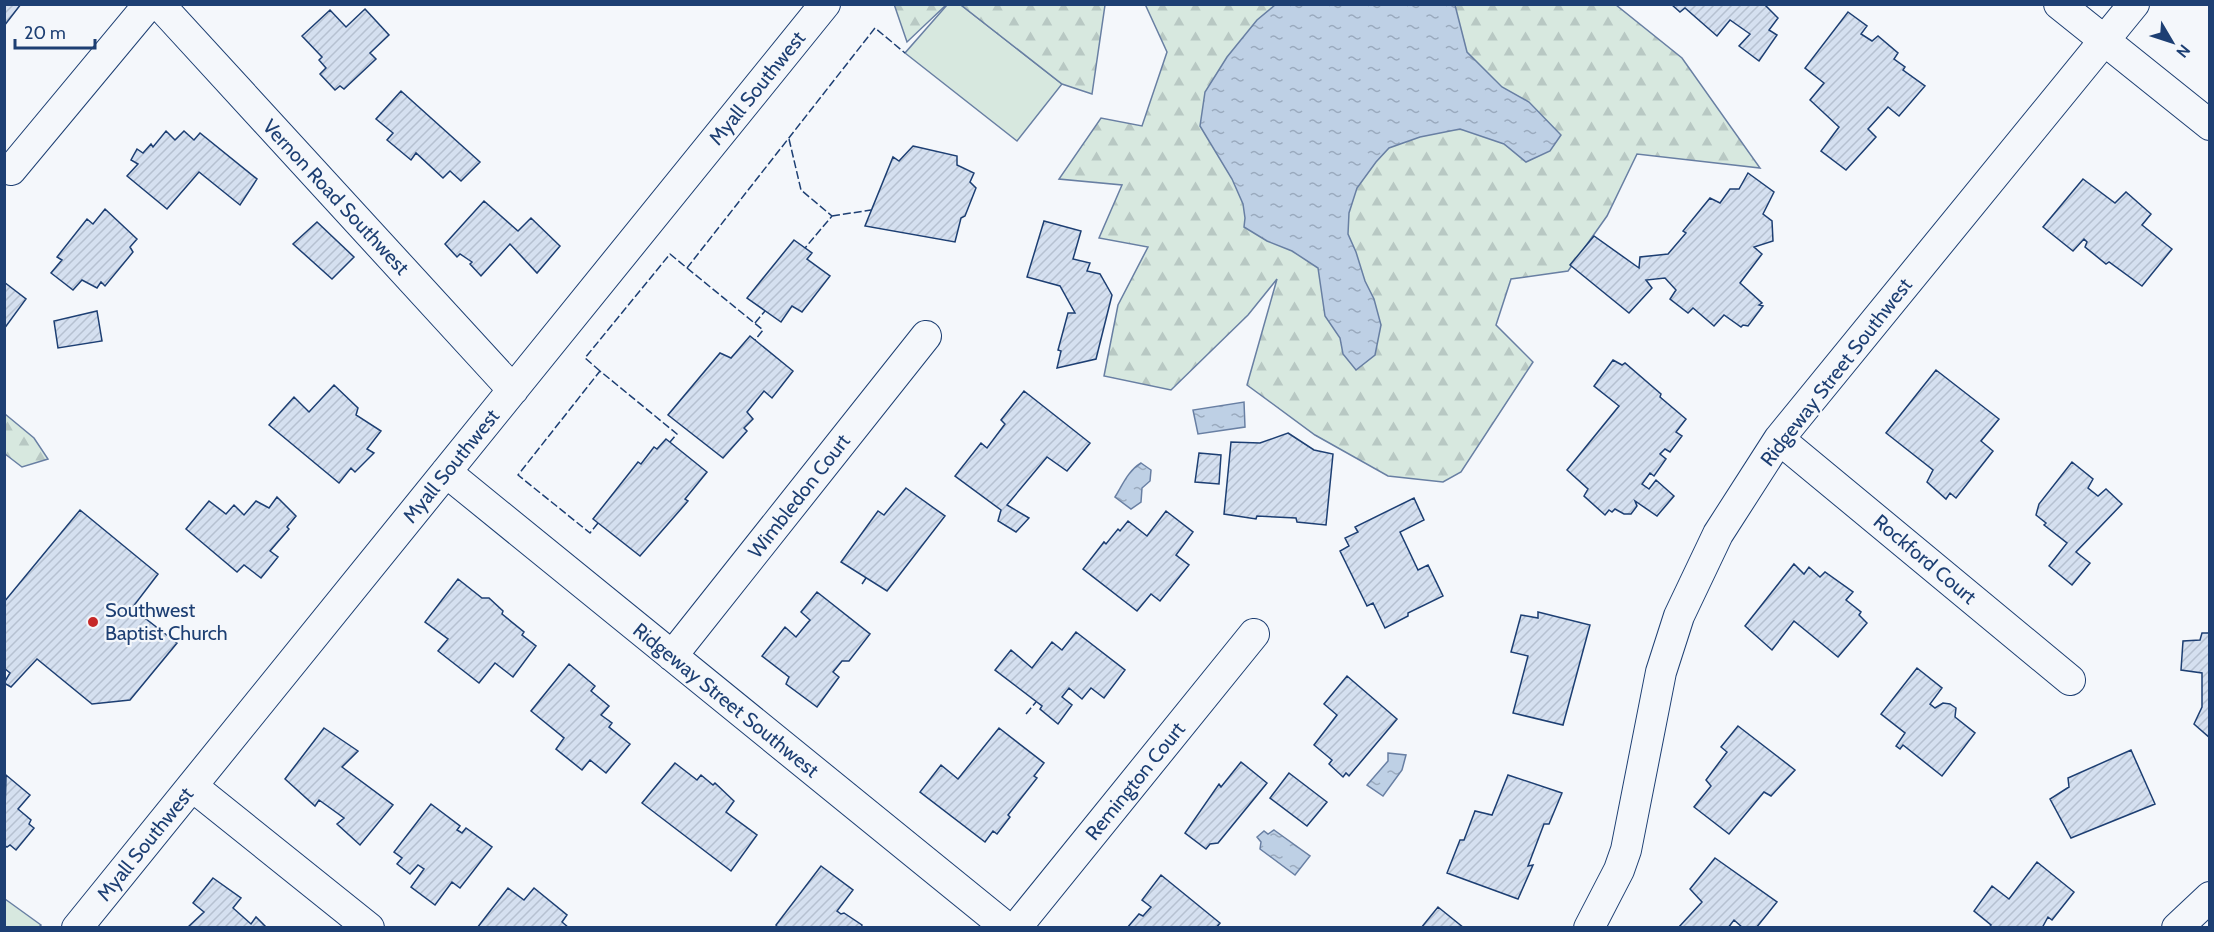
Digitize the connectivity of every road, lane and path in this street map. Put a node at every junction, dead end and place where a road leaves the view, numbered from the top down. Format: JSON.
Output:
{"nodes":[{"id":1,"x":149,"y":4,"type":"edge"},
{"id":2,"x":159,"y":4,"type":"edge"},
{"id":3,"x":825,"y":4,"type":"edge"},
{"id":4,"x":2059,"y":4,"type":"edge"},
{"id":5,"x":2134,"y":4,"type":"edge"},
{"id":6,"x":2105,"y":41,"type":"junction"},
{"id":7,"x":2210,"y":125,"type":"edge"},
{"id":8,"x":11,"y":170,"type":"dead end"},
{"id":9,"x":926,"y":336,"type":"dead end"},
{"id":10,"x":513,"y":390,"type":"junction"},
{"id":11,"x":1779,"y":439,"type":"junction"},
{"id":12,"x":446,"y":472,"type":"junction"},
{"id":13,"x":1254,"y":634,"type":"dead end"},
{"id":14,"x":672,"y":656,"type":"junction"},
{"id":15,"x":2070,"y":680,"type":"dead end"},
{"id":16,"x":192,"y":786,"type":"junction"},
{"id":17,"x":2210,"y":897,"type":"edge"},
{"id":18,"x":77,"y":927,"type":"edge"},
{"id":19,"x":369,"y":927,"type":"edge"},
{"id":20,"x":1006,"y":927,"type":"edge"},
{"id":21,"x":1016,"y":927,"type":"edge"},
{"id":22,"x":1589,"y":927,"type":"edge"},
{"id":23,"x":2177,"y":927,"type":"edge"}],
"edges":[{"from":1,"to":8,"type":"street"},
{"from":2,"to":10,"type":"street","name":"Vernon Road Southwest"},
{"from":3,"to":10,"type":"street","name":"Myall Southwest"},
{"from":4,"to":6,"type":"street"},
{"from":5,"to":6,"type":"street","name":"Ridgeway Street Southwest"},
{"from":6,"to":7,"type":"street"},
{"from":6,"to":11,"type":"street","name":"Ridgeway Street Southwest"},
{"from":9,"to":14,"type":"street","name":"Wimbledon Court"},
{"from":10,"to":12,"type":"street","name":"Myall Southwest"},
{"from":11,"to":15,"type":"street","name":"Rockford Court"},
{"from":11,"to":22,"type":"street","name":"Ridgeway Street Southwest"},
{"from":12,"to":14,"type":"street","name":"Ridgeway Street Southwest"},
{"from":12,"to":16,"type":"street","name":"Myall Southwest"},
{"from":13,"to":21,"type":"street","name":"Remington Court"},
{"from":14,"to":20,"type":"street","name":"Ridgeway Street Southwest"},
{"from":16,"to":18,"type":"street","name":"Myall Southwest"},
{"from":16,"to":19,"type":"street"},
{"from":17,"to":23,"type":"street"}]}
